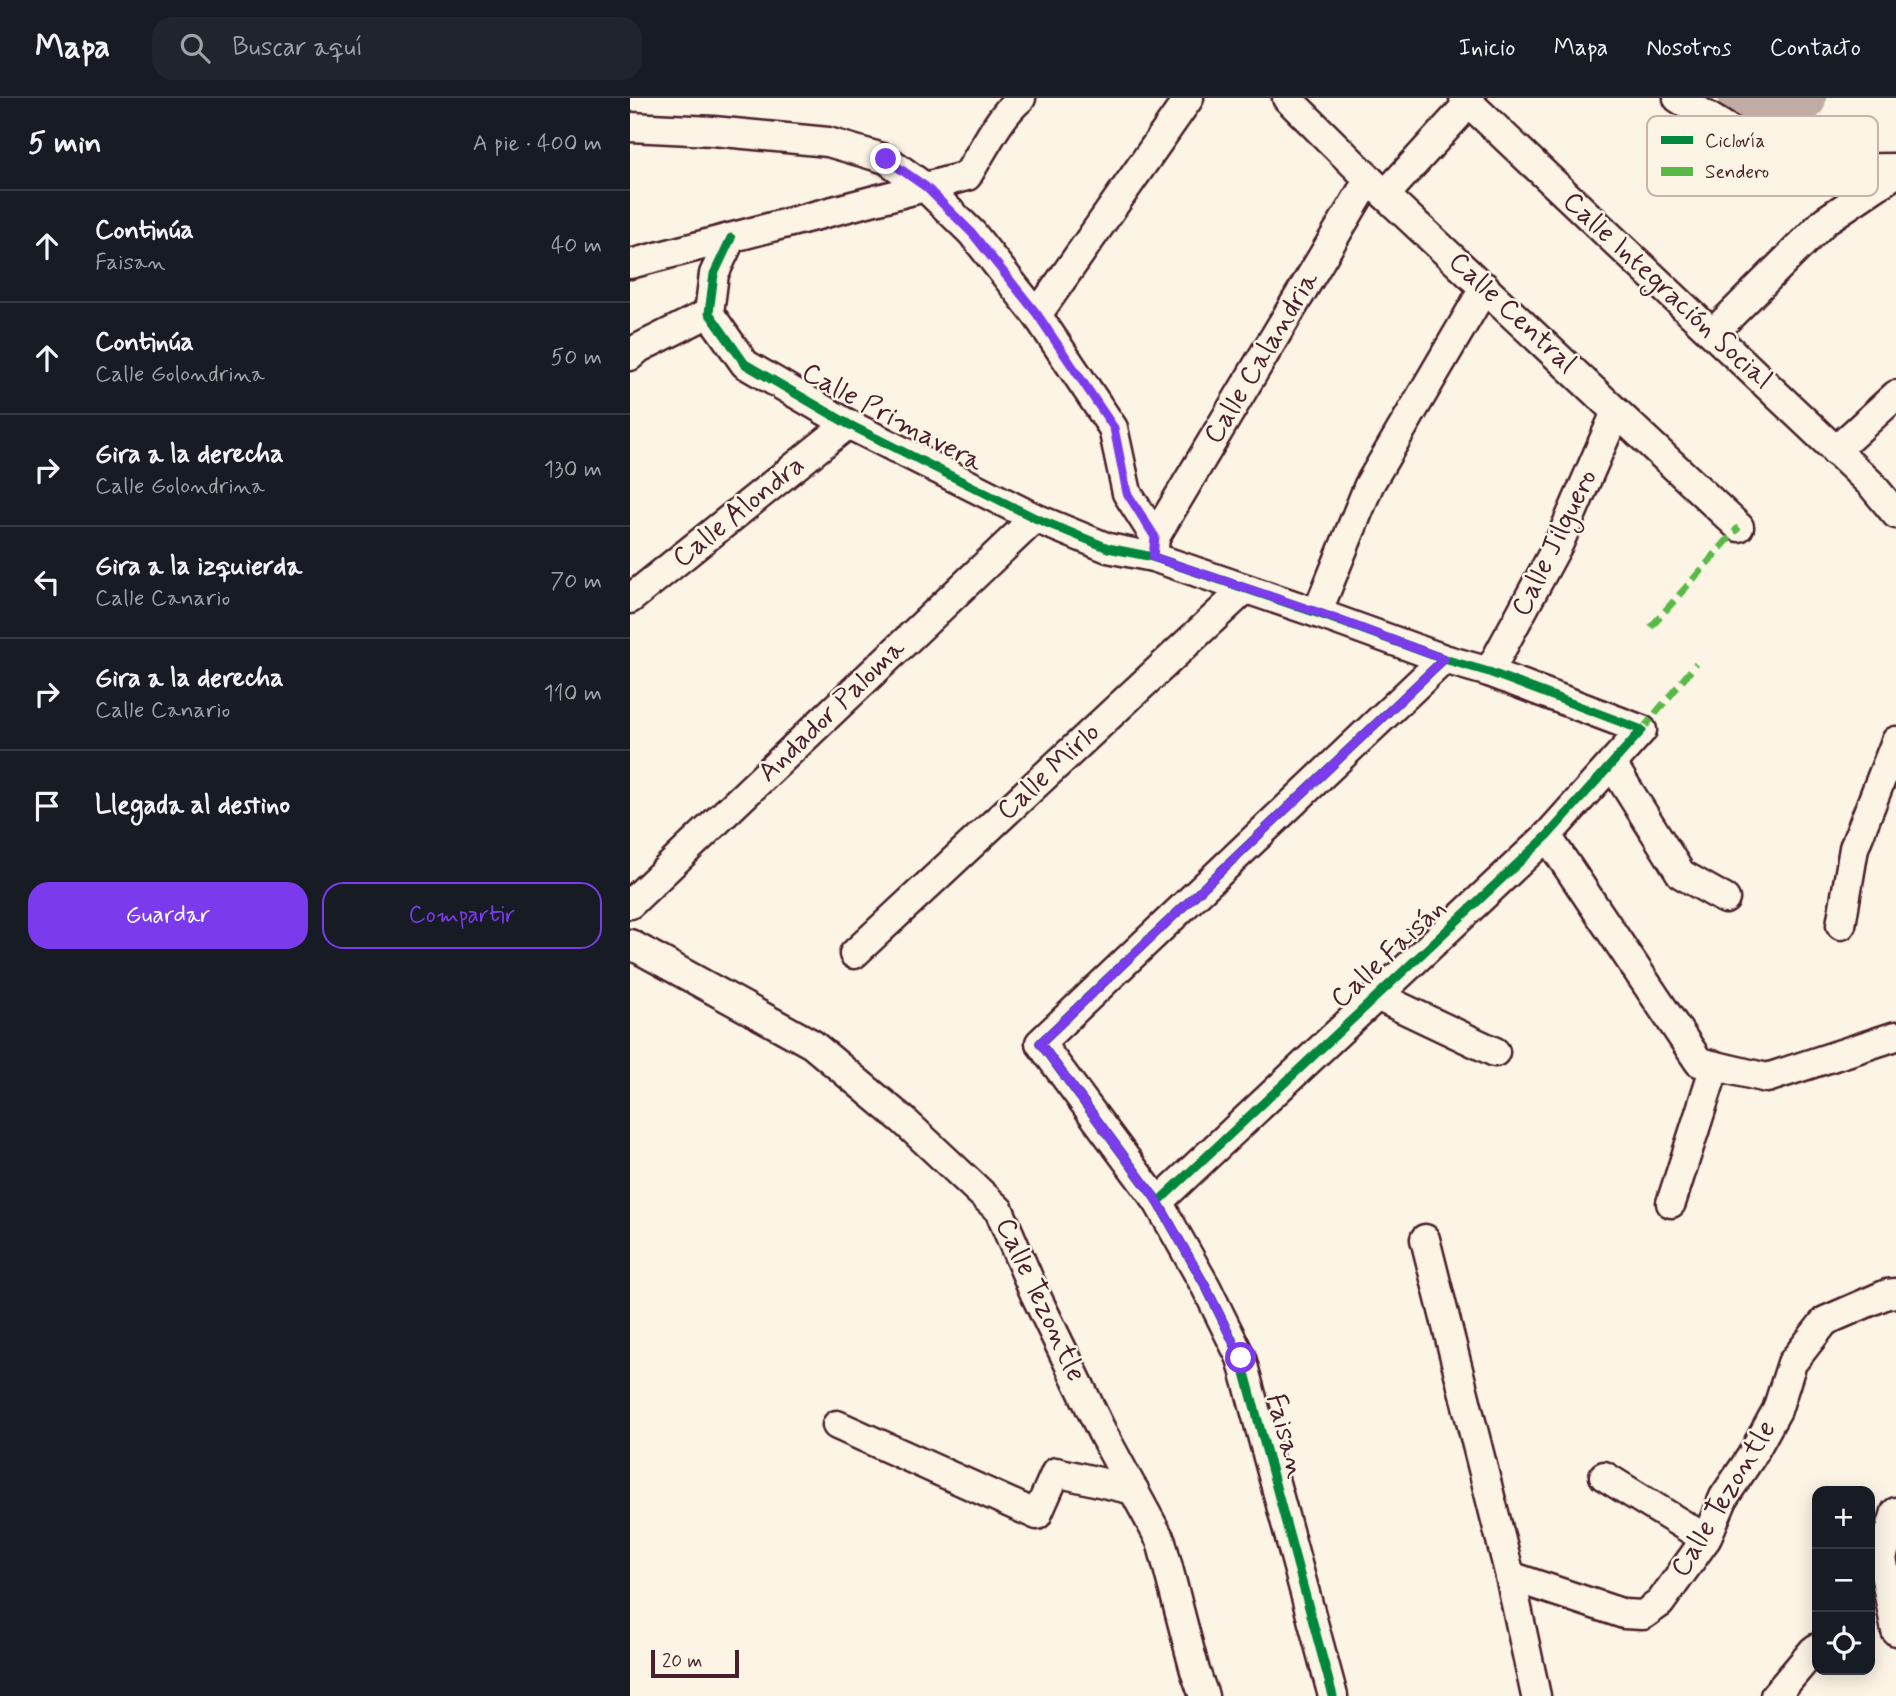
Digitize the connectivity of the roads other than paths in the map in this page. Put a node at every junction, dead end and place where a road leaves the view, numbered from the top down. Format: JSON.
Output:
{"nodes":[{"id":1,"x":1021,"y":98,"type":"edge"},
{"id":2,"x":1189,"y":98,"type":"edge"},
{"id":3,"x":1287,"y":98,"type":"edge"},
{"id":4,"x":1678,"y":98,"type":"edge"},
{"id":5,"x":1466,"y":100,"type":"edge"},
{"id":6,"x":1707,"y":116,"type":"edge"},
{"id":7,"x":630,"y":127,"type":"edge"},
{"id":8,"x":1878,"y":171,"type":"edge"},
{"id":9,"x":1896,"y":171,"type":"edge"},
{"id":10,"x":1878,"y":184,"type":"edge"},
{"id":11,"x":926,"y":187,"type":"junction"},
{"id":12,"x":1377,"y":187,"type":"junction"},
{"id":13,"x":1860,"y":196,"type":"edge"},
{"id":14,"x":731,"y":238,"type":"junction"},
{"id":15,"x":630,"y":264,"type":"edge"},
{"id":16,"x":1485,"y":287,"type":"junction"},
{"id":17,"x":709,"y":313,"type":"junction"},
{"id":18,"x":1037,"y":314,"type":"junction"},
{"id":19,"x":1713,"y":333,"type":"junction"},
{"id":20,"x":630,"y":356,"type":"edge"},
{"id":21,"x":1896,"y":395,"type":"edge"},
{"id":22,"x":1616,"y":412,"type":"junction"},
{"id":23,"x":848,"y":424,"type":"junction"},
{"id":24,"x":1835,"y":451,"type":"junction"},
{"id":25,"x":1896,"y":514,"type":"edge"},
{"id":26,"x":1035,"y":518,"type":"junction"},
{"id":27,"x":1739,"y":527,"type":"dead end"},
{"id":28,"x":1154,"y":547,"type":"junction"},
{"id":29,"x":1245,"y":589,"type":"junction"},
{"id":30,"x":630,"y":598,"type":"edge"},
{"id":31,"x":1317,"y":612,"type":"junction"},
{"id":32,"x":1444,"y":659,"type":"junction"},
{"id":33,"x":1489,"y":671,"type":"junction"},
{"id":34,"x":1642,"y":730,"type":"joint"},
{"id":35,"x":1896,"y":741,"type":"edge"},
{"id":36,"x":1612,"y":764,"type":"junction"},
{"id":37,"x":1547,"y":836,"type":"junction"},
{"id":38,"x":1725,"y":899,"type":"dead end"},
{"id":39,"x":630,"y":904,"type":"edge"},
{"id":40,"x":1841,"y":925,"type":"dead end"},
{"id":41,"x":630,"y":944,"type":"edge"},
{"id":42,"x":854,"y":954,"type":"dead end"},
{"id":43,"x":1377,"y":996,"type":"junction"},
{"id":44,"x":1896,"y":1036,"type":"edge"},
{"id":45,"x":1495,"y":1052,"type":"dead end"},
{"id":46,"x":1714,"y":1066,"type":"junction"},
{"id":47,"x":1158,"y":1202,"type":"junction"},
{"id":48,"x":1671,"y":1203,"type":"dead end"},
{"id":49,"x":1425,"y":1239,"type":"dead end"},
{"id":50,"x":1896,"y":1293,"type":"edge"},
{"id":51,"x":837,"y":1425,"type":"dead end"},
{"id":52,"x":1604,"y":1476,"type":"dead end"},
{"id":53,"x":1134,"y":1490,"type":"junction"},
{"id":54,"x":1896,"y":1512,"type":"edge"},
{"id":55,"x":1706,"y":1539,"type":"junction"},
{"id":56,"x":1510,"y":1576,"type":"junction"},
{"id":57,"x":1880,"y":1607,"type":"edge"},
{"id":58,"x":1896,"y":1631,"type":"edge"},
{"id":59,"x":1812,"y":1654,"type":"edge"},
{"id":60,"x":1204,"y":1696,"type":"edge"},
{"id":61,"x":1333,"y":1696,"type":"edge"},
{"id":62,"x":1536,"y":1696,"type":"edge"},
{"id":63,"x":1775,"y":1696,"type":"edge"}],
"edges":[{"from":1,"to":11,"type":"street"},
{"from":2,"to":18,"type":"street"},
{"from":3,"to":12,"type":"street","name":"Calle Central"},
{"from":4,"to":6,"type":"street"},
{"from":5,"to":12,"type":"street","name":"Calle Calandria"},
{"from":5,"to":19,"type":"street","name":"Calle Integración Social"},
{"from":7,"to":11,"type":"street"},
{"from":8,"to":9,"type":"street"},
{"from":9,"to":10,"type":"street"},
{"from":11,"to":14,"type":"street"},
{"from":11,"to":18,"type":"street"},
{"from":12,"to":16,"type":"street","name":"Calle Central"},
{"from":12,"to":28,"type":"street","name":"Calle Calandria"},
{"from":13,"to":19,"type":"street"},
{"from":14,"to":15,"type":"street"},
{"from":14,"to":17,"type":"street"},
{"from":16,"to":22,"type":"street","name":"Calle Central"},
{"from":16,"to":31,"type":"street"},
{"from":17,"to":20,"type":"street"},
{"from":17,"to":23,"type":"street","name":"Calle Primavera"},
{"from":18,"to":28,"type":"street"},
{"from":19,"to":24,"type":"street","name":"Calle Integración Social"},
{"from":21,"to":24,"type":"street"},
{"from":22,"to":27,"type":"street","name":"Calle Central"},
{"from":22,"to":33,"type":"street","name":"Calle Jilguero"},
{"from":23,"to":26,"type":"street","name":"Calle Primavera"},
{"from":23,"to":30,"type":"street","name":"Calle Alondra"},
{"from":24,"to":25,"type":"street","name":"Calle Integración Social"},
{"from":26,"to":28,"type":"street","name":"Calle Primavera"},
{"from":26,"to":39,"type":"street","name":"Andador Paloma"},
{"from":28,"to":29,"type":"street","name":"Calle Primavera"},
{"from":29,"to":31,"type":"street","name":"Calle Primavera"},
{"from":29,"to":42,"type":"street","name":"Calle Mirlo"},
{"from":31,"to":32,"type":"street","name":"Calle Primavera"},
{"from":32,"to":33,"type":"street","name":"Calle Primavera"},
{"from":32,"to":47,"type":"street","name":"Faisan"},
{"from":33,"to":34,"type":"street","name":"Calle Primavera"},
{"from":34,"to":36,"type":"street","name":"Calle Faisán"},
{"from":35,"to":40,"type":"street"},
{"from":36,"to":37,"type":"street","name":"Calle Faisán"},
{"from":36,"to":38,"type":"street"},
{"from":37,"to":43,"type":"street","name":"Calle Faisán"},
{"from":37,"to":46,"type":"street"},
{"from":41,"to":53,"type":"street","name":"Calle Tezontle"},
{"from":43,"to":45,"type":"street"},
{"from":43,"to":47,"type":"street","name":"Calle Faisán"},
{"from":44,"to":46,"type":"street"},
{"from":46,"to":48,"type":"street"},
{"from":47,"to":61,"type":"street","name":"Faisan"},
{"from":49,"to":56,"type":"street"},
{"from":50,"to":55,"type":"street","name":"Calle Tezontle"},
{"from":51,"to":53,"type":"street"},
{"from":52,"to":55,"type":"street"},
{"from":53,"to":60,"type":"street","name":"Calle Tezontle"},
{"from":54,"to":57,"type":"street"},
{"from":55,"to":56,"type":"street","name":"Calle Tezontle"},
{"from":56,"to":62,"type":"street"},
{"from":57,"to":58,"type":"street"},
{"from":59,"to":63,"type":"street"}]}
